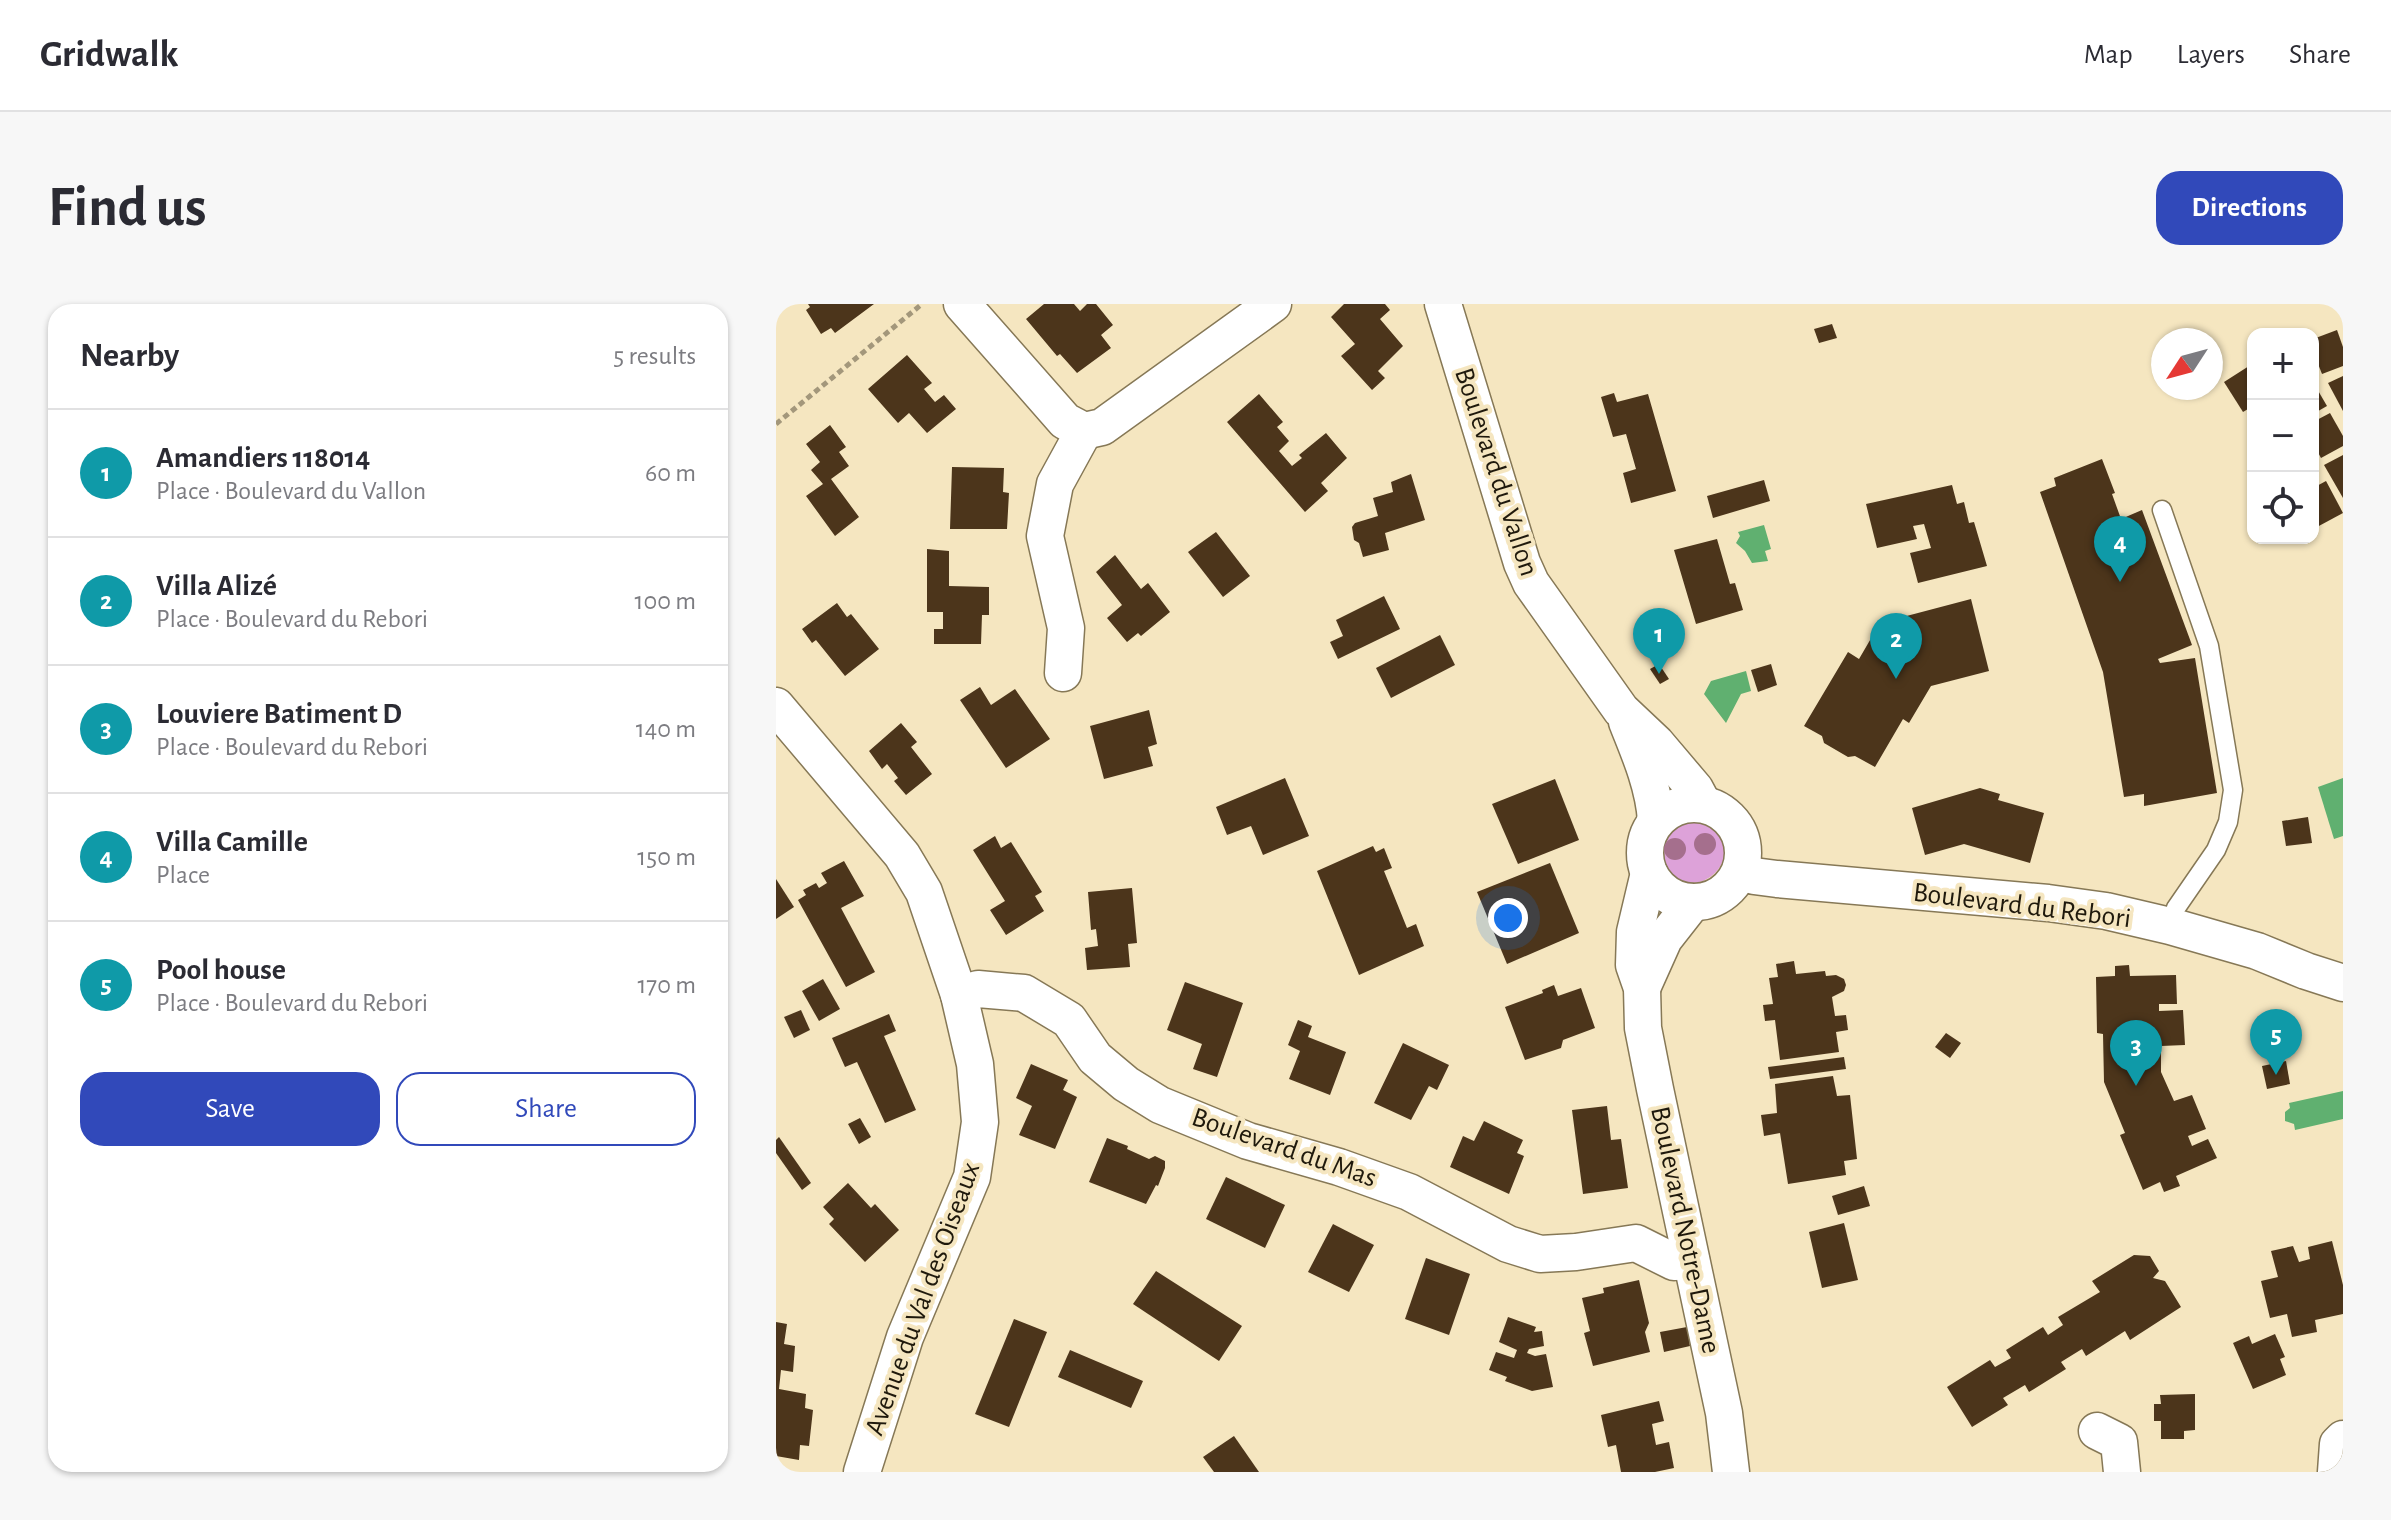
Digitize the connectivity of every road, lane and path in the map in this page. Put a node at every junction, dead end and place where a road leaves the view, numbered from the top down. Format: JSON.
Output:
{"nodes":[{"id":1,"x":922,"y":304,"type":"edge"},
{"id":2,"x":962,"y":304,"type":"edge"},
{"id":3,"x":1273,"y":304,"type":"edge"},
{"id":4,"x":1443,"y":304,"type":"edge"},
{"id":5,"x":776,"y":424,"type":"edge"},
{"id":6,"x":1084,"y":431,"type":"junction"},
{"id":7,"x":2162,"y":510,"type":"dead end"},
{"id":8,"x":1063,"y":673,"type":"dead end"},
{"id":9,"x":776,"y":706,"type":"edge"},
{"id":10,"x":1621,"y":710,"type":"junction"},
{"id":11,"x":1703,"y":804,"type":"junction"},
{"id":12,"x":1656,"y":821,"type":"junction"},
{"id":13,"x":1741,"y":869,"type":"junction"},
{"id":14,"x":1649,"y":873,"type":"junction"},
{"id":15,"x":1693,"y":902,"type":"junction"},
{"id":16,"x":2170,"y":926,"type":"junction"},
{"id":17,"x":2343,"y":983,"type":"edge"},
{"id":18,"x":1642,"y":988,"type":"junction"},
{"id":19,"x":959,"y":995,"type":"junction"},
{"id":20,"x":1682,"y":1216,"type":"junction"},
{"id":21,"x":1636,"y":1243,"type":"junction"},
{"id":22,"x":1691,"y":1260,"type":"junction"},
{"id":23,"x":2097,"y":1431,"type":"dead end"},
{"id":24,"x":2343,"y":1439,"type":"edge"},
{"id":25,"x":862,"y":1472,"type":"edge"},
{"id":26,"x":1731,"y":1472,"type":"edge"},
{"id":27,"x":2122,"y":1472,"type":"edge"},
{"id":28,"x":2336,"y":1472,"type":"edge"}],
"edges":[{"from":1,"to":5,"type":"path"},
{"from":2,"to":6,"type":"street"},
{"from":3,"to":6,"type":"street"},
{"from":4,"to":10,"type":"street","name":"Boulevard du Vallon"},
{"from":6,"to":8,"type":"street"},
{"from":7,"to":16,"type":"lane"},
{"from":9,"to":19,"type":"street","name":"Avenue du Val des Oiseaux"},
{"from":10,"to":11,"type":"street","name":"Boulevard du Vallon"},
{"from":10,"to":12,"type":"street","name":"Boulevard du Vallon"},
{"from":11,"to":12,"type":"street"},
{"from":11,"to":13,"type":"street"},
{"from":12,"to":14,"type":"street"},
{"from":13,"to":15,"type":"street"},
{"from":13,"to":16,"type":"street","name":"Boulevard du Rebori"},
{"from":14,"to":15,"type":"street"},
{"from":14,"to":18,"type":"street","name":"Boulevard Notre-Dame"},
{"from":15,"to":18,"type":"street","name":"Boulevard Notre-Dame"},
{"from":16,"to":17,"type":"street","name":"Boulevard du Rebori"},
{"from":18,"to":20,"type":"street","name":"Boulevard Notre-Dame"},
{"from":19,"to":21,"type":"street","name":"Boulevard du Mas"},
{"from":19,"to":25,"type":"street","name":"Avenue du Val des Oiseaux"},
{"from":20,"to":21,"type":"street","name":"Boulevard du Mas"},
{"from":20,"to":22,"type":"street","name":"Boulevard Notre-Dame"},
{"from":21,"to":22,"type":"street"},
{"from":22,"to":26,"type":"street","name":"Boulevard Notre-Dame"},
{"from":23,"to":27,"type":"street"},
{"from":24,"to":28,"type":"street"}]}
